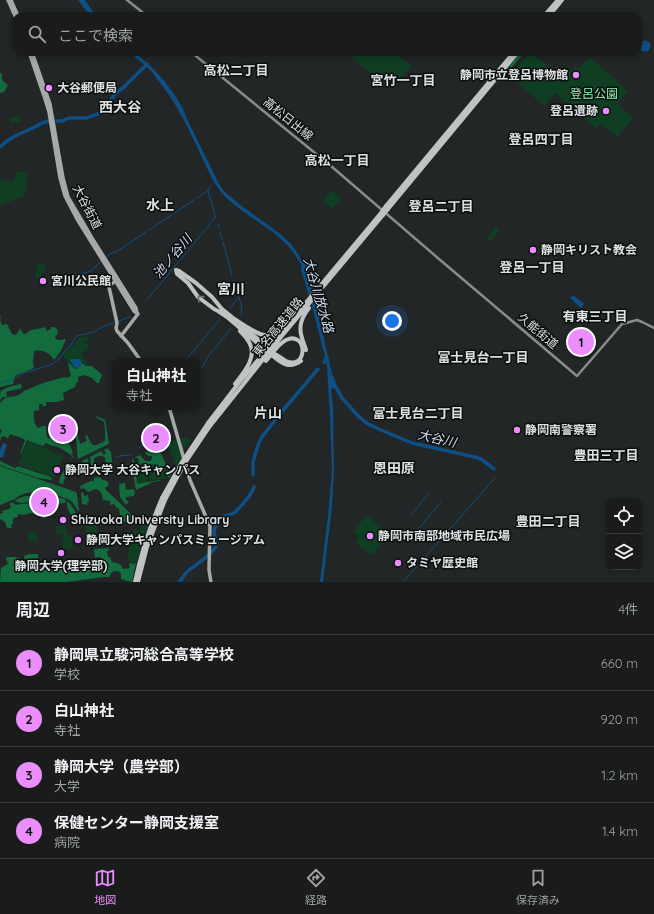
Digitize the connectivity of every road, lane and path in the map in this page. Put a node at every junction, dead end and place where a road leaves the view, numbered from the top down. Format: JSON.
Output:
{"nodes":[{"id":1,"x":10,"y":0,"type":"edge"},
{"id":2,"x":127,"y":0,"type":"edge"},
{"id":3,"x":558,"y":0,"type":"edge"},
{"id":4,"x":562,"y":0,"type":"edge"},
{"id":5,"x":15,"y":12,"type":"edge"},
{"id":6,"x":141,"y":12,"type":"edge"},
{"id":7,"x":548,"y":12,"type":"edge"},
{"id":8,"x":552,"y":12,"type":"edge"},
{"id":9,"x":31,"y":56,"type":"edge"},
{"id":10,"x":32,"y":56,"type":"edge"},
{"id":11,"x":196,"y":56,"type":"edge"},
{"id":12,"x":511,"y":56,"type":"edge"},
{"id":13,"x":514,"y":56,"type":"edge"},
{"id":14,"x":500,"y":72,"type":"junction"},
{"id":15,"x":426,"y":248,"type":"joint"},
{"id":16,"x":116,"y":281,"type":"junction"},
{"id":17,"x":318,"y":290,"type":"junction"},
{"id":18,"x":303,"y":309,"type":"junction"},
{"id":19,"x":138,"y":314,"type":"junction"},
{"id":20,"x":229,"y":317,"type":"junction"},
{"id":21,"x":654,"y":328,"type":"edge"},
{"id":22,"x":122,"y":336,"type":"junction"},
{"id":23,"x":264,"y":347,"type":"dead end"},
{"id":24,"x":139,"y":358,"type":"edge"},
{"id":25,"x":170,"y":410,"type":"edge"},
{"id":26,"x":222,"y":411,"type":"junction"},
{"id":27,"x":215,"y":414,"type":"junction"},
{"id":28,"x":209,"y":424,"type":"junction"},
{"id":29,"x":164,"y":499,"type":"junction"},
{"id":30,"x":135,"y":582,"type":"edge"},
{"id":31,"x":138,"y":582,"type":"edge"},
{"id":32,"x":211,"y":582,"type":"edge"}],
"edges":[{"from":1,"to":5,"type":"main road"},
{"from":2,"to":6,"type":"main road"},
{"from":3,"to":7,"type":"highway"},
{"from":4,"to":8,"type":"highway"},
{"from":9,"to":16,"type":"main road","name":"大谷街道"},
{"from":10,"to":19,"type":"main road","name":"大谷街道"},
{"from":11,"to":15,"type":"main road","name":"高松日出線"},
{"from":12,"to":14,"type":"highway","name":"東名高速道路"},
{"from":13,"to":14,"type":"highway","name":"東名高速道路"},
{"from":14,"to":17,"type":"highway","name":"東名高速道路","bridge":true},
{"from":15,"to":21,"type":"main road","name":"久能街道"},
{"from":16,"to":19,"type":"main road","name":"大谷街道"},
{"from":16,"to":22,"type":"main road"},
{"from":17,"to":18,"type":"highway","name":"東名高速道路"},
{"from":17,"to":18,"type":"highway"},
{"from":18,"to":20,"type":"highway"},
{"from":18,"to":26,"type":"highway","name":"東名高速道路"},
{"from":18,"to":26,"type":"highway"},
{"from":18,"to":27,"type":"highway","name":"東名高速道路"},
{"from":19,"to":22,"type":"main road"},
{"from":20,"to":20,"type":"highway","one_way":true},
{"from":20,"to":23,"type":"highway"},
{"from":20,"to":27,"type":"highway"},
{"from":22,"to":24,"type":"main road"},
{"from":25,"to":32,"type":"main road"},
{"from":26,"to":28,"type":"highway","name":"東名高速道路"},
{"from":27,"to":28,"type":"highway","name":"東名高速道路"},
{"from":28,"to":29,"type":"highway","name":"東名高速道路","bridge":true},
{"from":29,"to":30,"type":"highway","name":"東名高速道路"},
{"from":29,"to":31,"type":"highway","name":"東名高速道路"}]}
